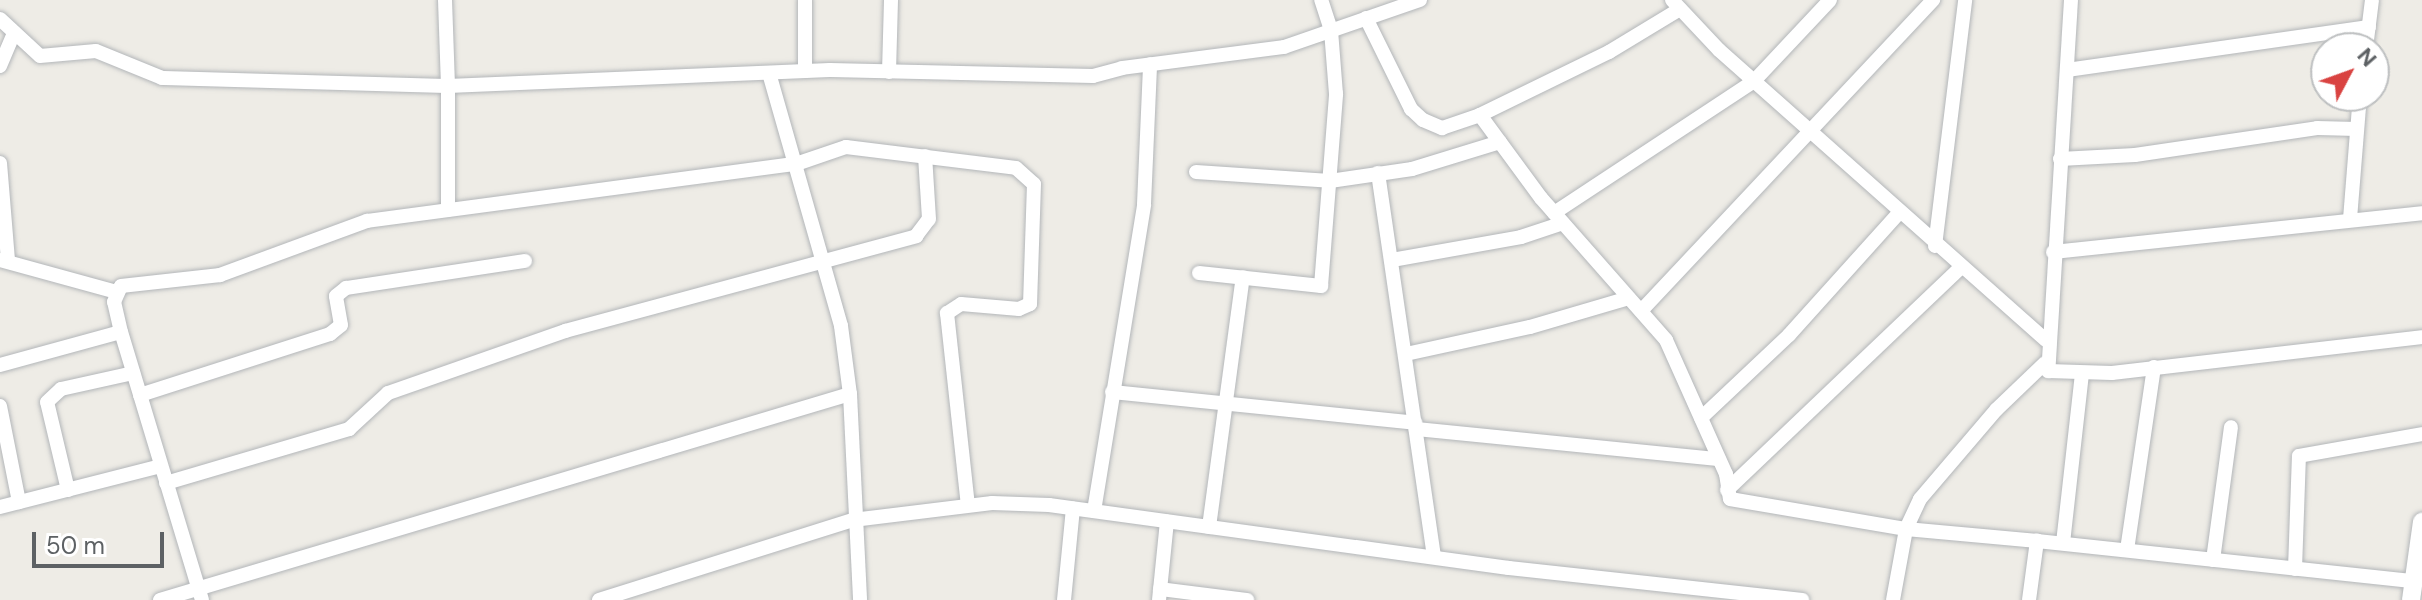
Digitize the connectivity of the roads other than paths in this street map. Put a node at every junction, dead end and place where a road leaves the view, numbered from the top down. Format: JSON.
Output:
{"nodes":[{"id":1,"x":445,"y":0,"type":"edge"},
{"id":2,"x":805,"y":0,"type":"edge"},
{"id":3,"x":891,"y":0,"type":"edge"},
{"id":4,"x":1321,"y":0,"type":"edge"},
{"id":5,"x":1420,"y":0,"type":"edge"},
{"id":6,"x":1830,"y":0,"type":"edge"},
{"id":7,"x":1933,"y":0,"type":"edge"},
{"id":8,"x":1965,"y":0,"type":"edge"},
{"id":9,"x":2071,"y":0,"type":"edge"},
{"id":10,"x":2372,"y":0,"type":"edge"},
{"id":11,"x":1676,"y":5,"type":"edge"},
{"id":12,"x":1366,"y":18,"type":"junction"},
{"id":13,"x":0,"y":19,"type":"edge"},
{"id":14,"x":2369,"y":27,"type":"junction"},
{"id":15,"x":1331,"y":30,"type":"junction"},
{"id":16,"x":2368,"y":32,"type":"edge"},
{"id":17,"x":13,"y":36,"type":"junction"},
{"id":18,"x":1150,"y":64,"type":"junction"},
{"id":19,"x":0,"y":66,"type":"edge"},
{"id":20,"x":2067,"y":70,"type":"junction"},
{"id":21,"x":805,"y":71,"type":"junction"},
{"id":22,"x":889,"y":72,"type":"junction"},
{"id":23,"x":769,"y":73,"type":"junction"},
{"id":24,"x":1754,"y":81,"type":"junction"},
{"id":25,"x":448,"y":86,"type":"junction"},
{"id":26,"x":2359,"y":112,"type":"edge"},
{"id":27,"x":1480,"y":115,"type":"junction"},
{"id":28,"x":2357,"y":129,"type":"junction"},
{"id":29,"x":1811,"y":132,"type":"junction"},
{"id":30,"x":1500,"y":142,"type":"junction"},
{"id":31,"x":925,"y":156,"type":"junction"},
{"id":32,"x":2060,"y":159,"type":"junction"},
{"id":33,"x":0,"y":163,"type":"edge"},
{"id":34,"x":796,"y":164,"type":"junction"},
{"id":35,"x":1196,"y":172,"type":"dead end"},
{"id":36,"x":1378,"y":173,"type":"junction"},
{"id":37,"x":1330,"y":181,"type":"junction"},
{"id":38,"x":448,"y":210,"type":"junction"},
{"id":39,"x":1899,"y":213,"type":"junction"},
{"id":40,"x":2422,"y":213,"type":"edge"},
{"id":41,"x":1558,"y":218,"type":"junction"},
{"id":42,"x":2350,"y":219,"type":"junction"},
{"id":43,"x":1935,"y":246,"type":"junction"},
{"id":44,"x":2053,"y":252,"type":"junction"},
{"id":45,"x":4,"y":260,"type":"edge"},
{"id":46,"x":823,"y":260,"type":"junction"},
{"id":47,"x":1392,"y":260,"type":"junction"},
{"id":48,"x":525,"y":261,"type":"dead end"},
{"id":49,"x":1960,"y":268,"type":"junction"},
{"id":50,"x":1199,"y":273,"type":"dead end"},
{"id":51,"x":1243,"y":277,"type":"junction"},
{"id":52,"x":116,"y":292,"type":"junction"},
{"id":53,"x":1629,"y":298,"type":"junction"},
{"id":54,"x":1641,"y":311,"type":"junction"},
{"id":55,"x":121,"y":332,"type":"junction"},
{"id":56,"x":2422,"y":337,"type":"edge"},
{"id":57,"x":2046,"y":340,"type":"junction"},
{"id":58,"x":1406,"y":354,"type":"junction"},
{"id":59,"x":2045,"y":363,"type":"junction"},
{"id":60,"x":0,"y":365,"type":"edge"},
{"id":61,"x":2154,"y":367,"type":"junction"},
{"id":62,"x":133,"y":373,"type":"junction"},
{"id":63,"x":2082,"y":374,"type":"junction"},
{"id":64,"x":1112,"y":392,"type":"junction"},
{"id":65,"x":850,"y":394,"type":"junction"},
{"id":66,"x":140,"y":395,"type":"junction"},
{"id":67,"x":1225,"y":405,"type":"junction"},
{"id":68,"x":0,"y":406,"type":"edge"},
{"id":69,"x":1701,"y":418,"type":"junction"},
{"id":70,"x":1416,"y":426,"type":"junction"},
{"id":71,"x":2231,"y":427,"type":"dead end"},
{"id":72,"x":2422,"y":434,"type":"edge"},
{"id":73,"x":1719,"y":459,"type":"junction"},
{"id":74,"x":161,"y":466,"type":"junction"},
{"id":75,"x":166,"y":483,"type":"junction"},
{"id":76,"x":68,"y":490,"type":"junction"},
{"id":77,"x":1727,"y":490,"type":"junction"},
{"id":78,"x":19,"y":502,"type":"junction"},
{"id":79,"x":968,"y":505,"type":"junction"},
{"id":80,"x":0,"y":507,"type":"edge"},
{"id":81,"x":1073,"y":508,"type":"junction"},
{"id":82,"x":1094,"y":511,"type":"junction"},
{"id":83,"x":853,"y":520,"type":"junction"},
{"id":84,"x":1167,"y":521,"type":"junction"},
{"id":85,"x":2422,"y":522,"type":"edge"},
{"id":86,"x":1209,"y":527,"type":"junction"},
{"id":87,"x":1906,"y":529,"type":"junction"},
{"id":88,"x":2037,"y":541,"type":"junction"},
{"id":89,"x":2063,"y":543,"type":"junction"},
{"id":90,"x":2127,"y":550,"type":"junction"},
{"id":91,"x":1434,"y":557,"type":"junction"},
{"id":92,"x":2213,"y":560,"type":"junction"},
{"id":93,"x":2295,"y":569,"type":"junction"},
{"id":94,"x":2413,"y":591,"type":"edge"},
{"id":95,"x":200,"y":595,"type":"edge"},
{"id":96,"x":1159,"y":595,"type":"edge"},
{"id":97,"x":160,"y":600,"type":"edge"},
{"id":98,"x":599,"y":600,"type":"edge"},
{"id":99,"x":860,"y":600,"type":"edge"},
{"id":100,"x":1064,"y":600,"type":"edge"},
{"id":101,"x":1247,"y":600,"type":"edge"},
{"id":102,"x":1802,"y":600,"type":"edge"},
{"id":103,"x":1893,"y":600,"type":"edge"},
{"id":104,"x":2029,"y":600,"type":"edge"}],
"edges":[{"from":1,"to":25,"type":"street"},
{"from":2,"to":21,"type":"street"},
{"from":3,"to":22,"type":"street"},
{"from":4,"to":15,"type":"street"},
{"from":5,"to":12,"type":"street"},
{"from":6,"to":24,"type":"street"},
{"from":7,"to":29,"type":"street"},
{"from":8,"to":43,"type":"street"},
{"from":9,"to":20,"type":"street"},
{"from":10,"to":14,"type":"street"},
{"from":11,"to":24,"type":"street"},
{"from":11,"to":27,"type":"street"},
{"from":12,"to":15,"type":"street"},
{"from":12,"to":27,"type":"street"},
{"from":13,"to":17,"type":"street"},
{"from":14,"to":16,"type":"street"},
{"from":14,"to":20,"type":"street"},
{"from":15,"to":18,"type":"street"},
{"from":15,"to":37,"type":"street"},
{"from":17,"to":19,"type":"street"},
{"from":17,"to":25,"type":"street"},
{"from":18,"to":22,"type":"street"},
{"from":18,"to":64,"type":"street"},
{"from":20,"to":32,"type":"street"},
{"from":21,"to":22,"type":"street"},
{"from":21,"to":23,"type":"street"},
{"from":23,"to":25,"type":"street"},
{"from":23,"to":34,"type":"street"},
{"from":24,"to":29,"type":"street"},
{"from":24,"to":41,"type":"street"},
{"from":25,"to":38,"type":"street"},
{"from":26,"to":28,"type":"street"},
{"from":27,"to":30,"type":"street"},
{"from":28,"to":32,"type":"street"},
{"from":28,"to":42,"type":"street"},
{"from":29,"to":39,"type":"street"},
{"from":29,"to":54,"type":"street"},
{"from":30,"to":36,"type":"street"},
{"from":30,"to":41,"type":"street"},
{"from":31,"to":34,"type":"street"},
{"from":31,"to":46,"type":"street"},
{"from":31,"to":79,"type":"street"},
{"from":32,"to":44,"type":"street"},
{"from":33,"to":45,"type":"street"},
{"from":34,"to":38,"type":"street"},
{"from":34,"to":46,"type":"street"},
{"from":35,"to":37,"type":"street"},
{"from":36,"to":37,"type":"street"},
{"from":36,"to":47,"type":"street"},
{"from":37,"to":51,"type":"street"},
{"from":38,"to":52,"type":"street"},
{"from":39,"to":43,"type":"street"},
{"from":39,"to":69,"type":"street"},
{"from":40,"to":42,"type":"street"},
{"from":41,"to":47,"type":"street"},
{"from":41,"to":53,"type":"street"},
{"from":42,"to":44,"type":"street"},
{"from":43,"to":49,"type":"street"},
{"from":44,"to":57,"type":"street"},
{"from":45,"to":52,"type":"street"},
{"from":46,"to":65,"type":"street"},
{"from":46,"to":75,"type":"street"},
{"from":47,"to":58,"type":"street"},
{"from":48,"to":66,"type":"street"},
{"from":49,"to":57,"type":"street"},
{"from":49,"to":77,"type":"street"},
{"from":50,"to":51,"type":"street"},
{"from":51,"to":67,"type":"street"},
{"from":52,"to":55,"type":"street"},
{"from":53,"to":54,"type":"street"},
{"from":53,"to":58,"type":"street"},
{"from":54,"to":69,"type":"street"},
{"from":55,"to":60,"type":"street"},
{"from":55,"to":62,"type":"street"},
{"from":56,"to":61,"type":"street"},
{"from":57,"to":59,"type":"street"},
{"from":58,"to":70,"type":"street"},
{"from":59,"to":63,"type":"street"},
{"from":59,"to":87,"type":"street"},
{"from":61,"to":63,"type":"street"},
{"from":61,"to":90,"type":"street"},
{"from":62,"to":66,"type":"street"},
{"from":62,"to":76,"type":"street"},
{"from":63,"to":89,"type":"street"},
{"from":64,"to":67,"type":"street"},
{"from":64,"to":82,"type":"street"},
{"from":65,"to":83,"type":"street"},
{"from":65,"to":95,"type":"street"},
{"from":66,"to":74,"type":"street"},
{"from":67,"to":70,"type":"street"},
{"from":67,"to":86,"type":"street"},
{"from":68,"to":78,"type":"street"},
{"from":69,"to":73,"type":"street"},
{"from":70,"to":73,"type":"street"},
{"from":70,"to":91,"type":"street"},
{"from":71,"to":92,"type":"street"},
{"from":72,"to":93,"type":"street"},
{"from":73,"to":77,"type":"street"},
{"from":74,"to":75,"type":"street"},
{"from":74,"to":76,"type":"street"},
{"from":75,"to":95,"type":"street"},
{"from":76,"to":78,"type":"street"},
{"from":77,"to":87,"type":"street"},
{"from":78,"to":80,"type":"street"},
{"from":79,"to":81,"type":"street"},
{"from":79,"to":83,"type":"street"},
{"from":81,"to":82,"type":"street"},
{"from":81,"to":100,"type":"street"},
{"from":82,"to":84,"type":"street"},
{"from":83,"to":98,"type":"street"},
{"from":83,"to":99,"type":"street"},
{"from":84,"to":86,"type":"street"},
{"from":84,"to":96,"type":"street"},
{"from":85,"to":94,"type":"street"},
{"from":86,"to":91,"type":"street"},
{"from":87,"to":88,"type":"street"},
{"from":87,"to":103,"type":"street"},
{"from":88,"to":89,"type":"street"},
{"from":88,"to":104,"type":"street"},
{"from":89,"to":90,"type":"street"},
{"from":90,"to":92,"type":"street"},
{"from":91,"to":102,"type":"street"},
{"from":92,"to":93,"type":"street"},
{"from":93,"to":94,"type":"street"},
{"from":95,"to":97,"type":"street"},
{"from":96,"to":101,"type":"street"}]}
